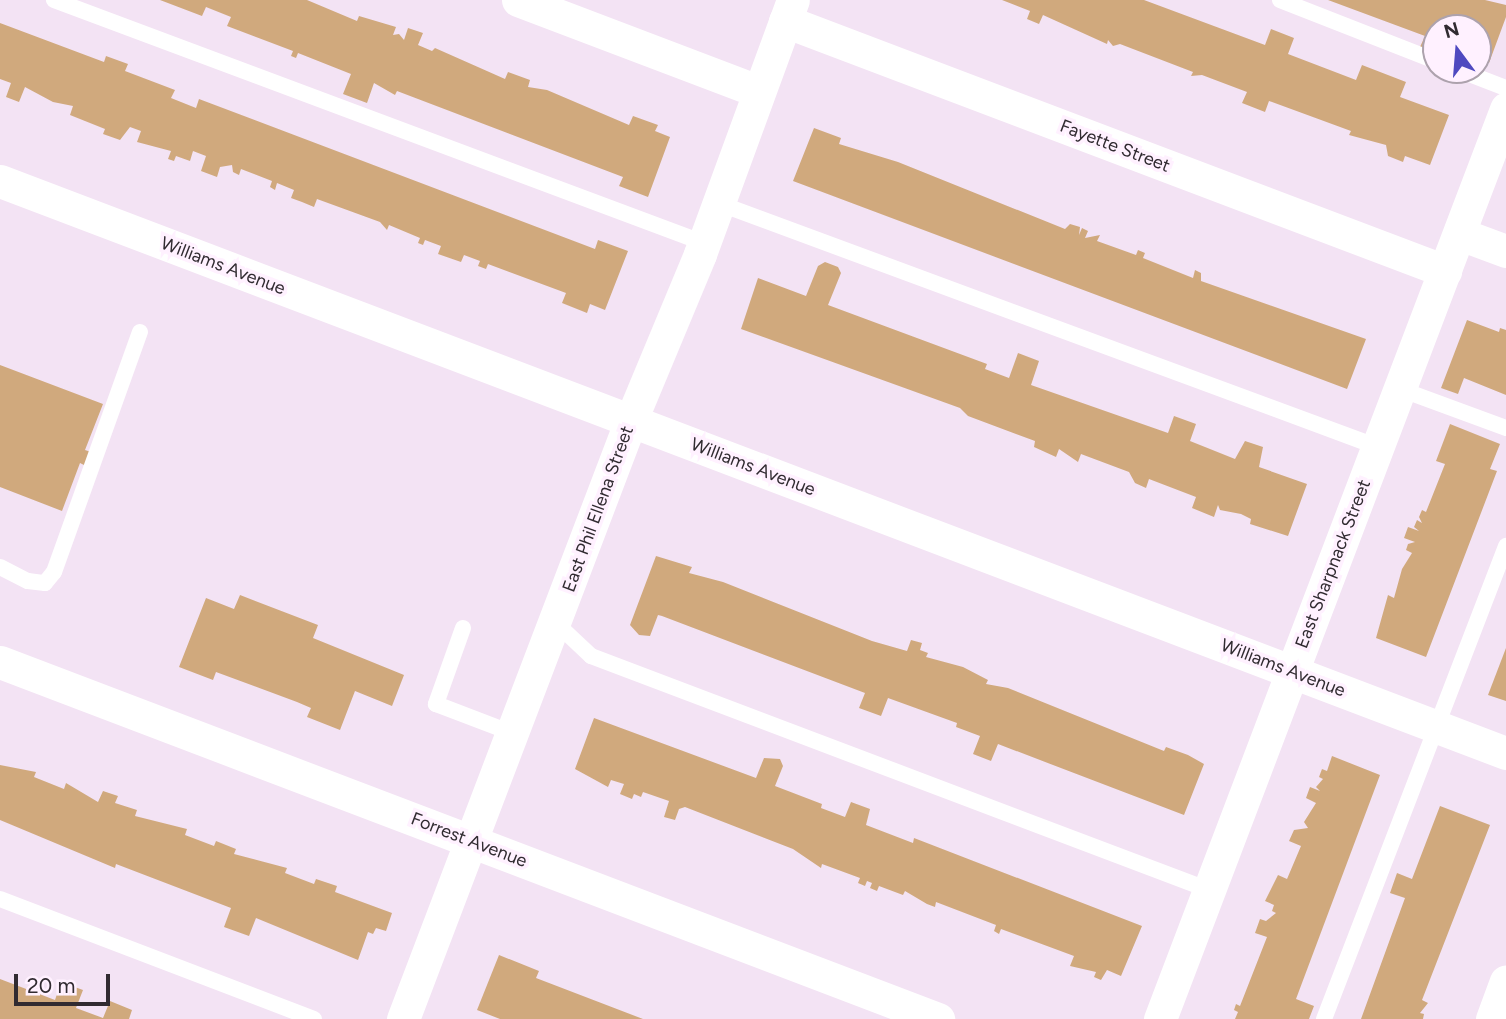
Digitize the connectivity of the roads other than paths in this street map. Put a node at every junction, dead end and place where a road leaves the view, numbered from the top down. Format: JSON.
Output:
{"nodes":[{"id":1,"x":54,"y":0,"type":"edge"},
{"id":2,"x":518,"y":0,"type":"edge"},
{"id":3,"x":1280,"y":0,"type":"edge"},
{"id":4,"x":789,"y":10,"type":"edge"},
{"id":5,"x":1422,"y":56,"type":"edge"},
{"id":6,"x":757,"y":91,"type":"junction"},
{"id":7,"x":1506,"y":109,"type":"edge"},
{"id":8,"x":0,"y":181,"type":"edge"},
{"id":9,"x":719,"y":203,"type":"junction"},
{"id":10,"x":1460,"y":234,"type":"junction"},
{"id":11,"x":704,"y":243,"type":"junction"},
{"id":12,"x":1506,"y":251,"type":"edge"},
{"id":13,"x":1446,"y":271,"type":"junction"},
{"id":14,"x":140,"y":332,"type":"dead end"},
{"id":15,"x":1401,"y":389,"type":"junction"},
{"id":16,"x":631,"y":420,"type":"junction"},
{"id":17,"x":1506,"y":428,"type":"edge"},
{"id":18,"x":1378,"y":447,"type":"junction"},
{"id":19,"x":1506,"y":546,"type":"edge"},
{"id":20,"x":0,"y":567,"type":"edge"},
{"id":21,"x":556,"y":623,"type":"junction"},
{"id":22,"x":463,"y":628,"type":"dead end"},
{"id":23,"x":0,"y":662,"type":"edge"},
{"id":24,"x":1293,"y":671,"type":"junction"},
{"id":25,"x":1438,"y":727,"type":"junction"},
{"id":26,"x":512,"y":733,"type":"junction"},
{"id":27,"x":1506,"y":753,"type":"edge"},
{"id":28,"x":471,"y":841,"type":"junction"},
{"id":29,"x":1209,"y":890,"type":"junction"},
{"id":30,"x":0,"y":899,"type":"edge"},
{"id":31,"x":1506,"y":981,"type":"edge"},
{"id":32,"x":314,"y":1019,"type":"edge"},
{"id":33,"x":403,"y":1019,"type":"edge"},
{"id":34,"x":938,"y":1019,"type":"edge"},
{"id":35,"x":1160,"y":1019,"type":"edge"},
{"id":36,"x":1324,"y":1019,"type":"edge"},
{"id":37,"x":1492,"y":1019,"type":"edge"}],
"edges":[{"from":1,"to":11,"type":"lane"},
{"from":2,"to":6,"type":"street"},
{"from":3,"to":5,"type":"lane"},
{"from":4,"to":6,"type":"street","name":"East Phil Ellena Street"},
{"from":4,"to":13,"type":"street","name":"Fayette Street"},
{"from":6,"to":9,"type":"street","name":"East Phil Ellena Street"},
{"from":7,"to":10,"type":"street","name":"East Sharpnack Street"},
{"from":8,"to":16,"type":"street","name":"Williams Avenue"},
{"from":9,"to":11,"type":"street","name":"East Phil Ellena Street"},
{"from":9,"to":18,"type":"lane"},
{"from":10,"to":12,"type":"street"},
{"from":10,"to":13,"type":"street","name":"East Sharpnack Street"},
{"from":11,"to":16,"type":"street","name":"East Phil Ellena Street"},
{"from":13,"to":15,"type":"street","name":"East Sharpnack Street"},
{"from":14,"to":20,"type":"lane"},
{"from":15,"to":17,"type":"lane"},
{"from":15,"to":18,"type":"street","name":"East Sharpnack Street"},
{"from":16,"to":21,"type":"street","name":"East Phil Ellena Street"},
{"from":16,"to":24,"type":"street","name":"Williams Avenue"},
{"from":18,"to":24,"type":"street","name":"East Sharpnack Street"},
{"from":19,"to":25,"type":"lane"},
{"from":21,"to":26,"type":"street","name":"East Phil Ellena Street"},
{"from":21,"to":29,"type":"lane"},
{"from":22,"to":26,"type":"lane"},
{"from":23,"to":28,"type":"street","name":"Forrest Avenue"},
{"from":24,"to":25,"type":"street","name":"Williams Avenue"},
{"from":24,"to":29,"type":"street","name":"East Sharpnack Street"},
{"from":25,"to":27,"type":"street","name":"Williams Avenue"},
{"from":25,"to":36,"type":"lane"},
{"from":26,"to":28,"type":"street","name":"East Phil Ellena Street"},
{"from":28,"to":33,"type":"street","name":"East Phil Ellena Street"},
{"from":28,"to":34,"type":"street","name":"Forrest Avenue"},
{"from":29,"to":35,"type":"street","name":"East Sharpnack Street"},
{"from":30,"to":32,"type":"lane"},
{"from":31,"to":37,"type":"street"}]}
